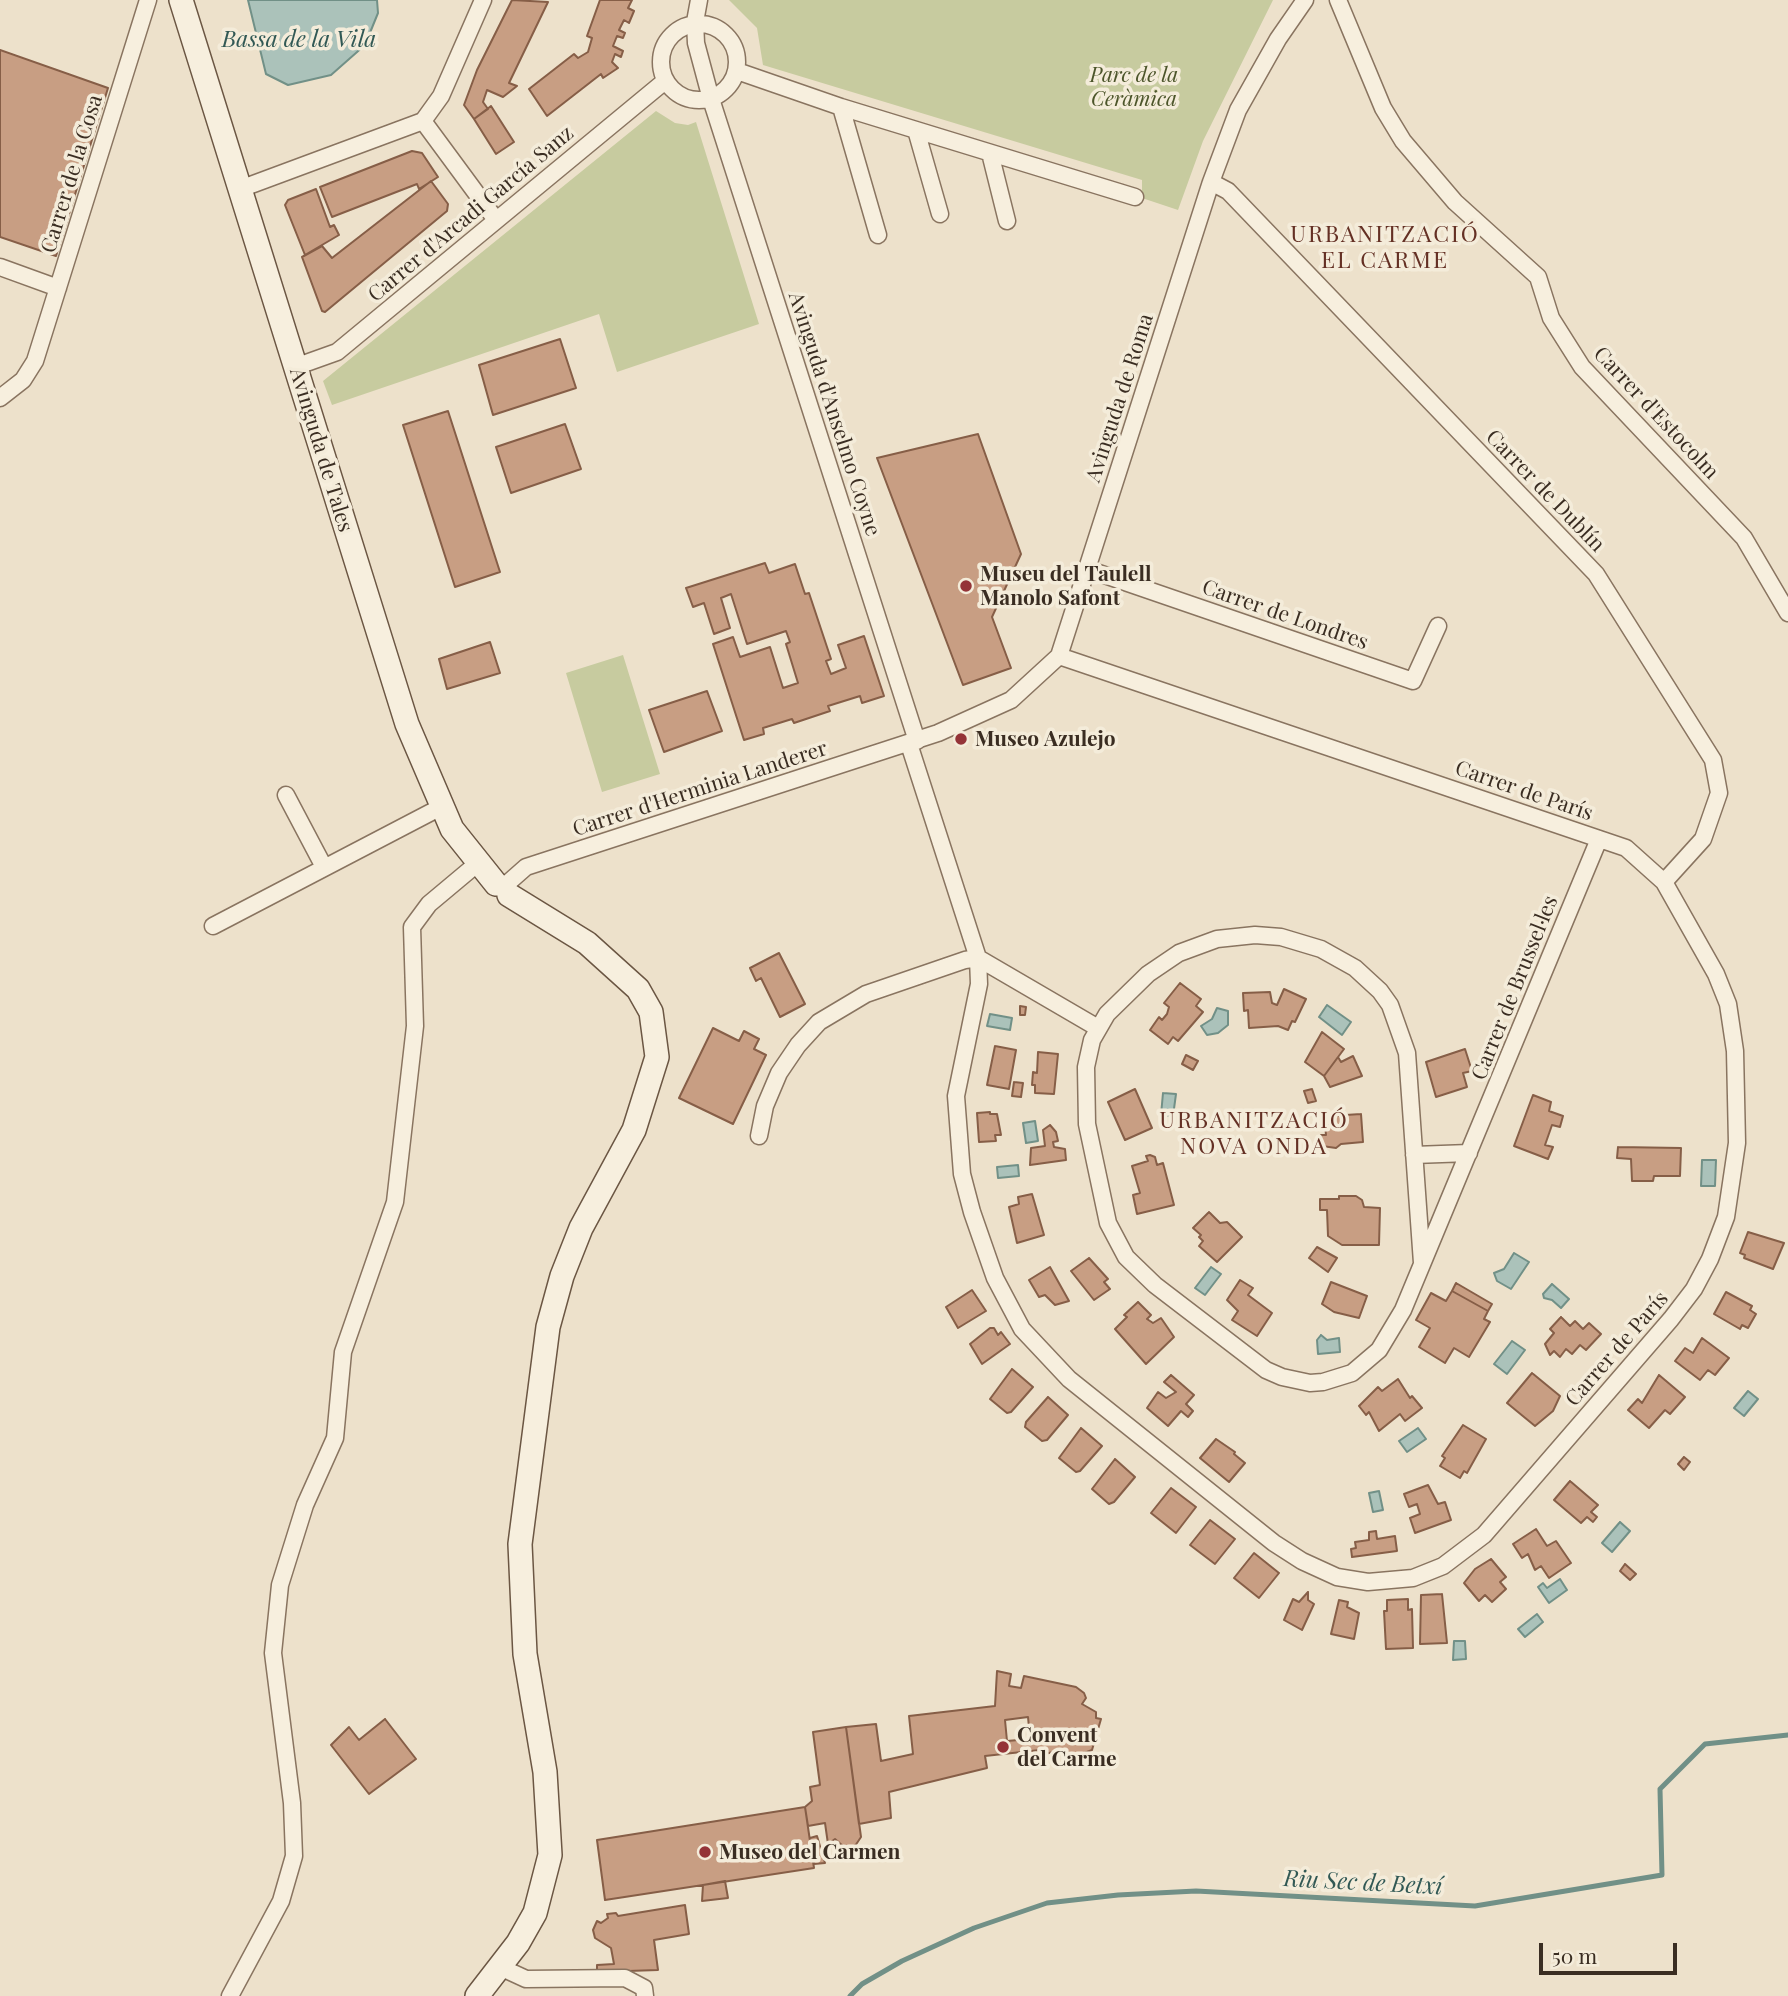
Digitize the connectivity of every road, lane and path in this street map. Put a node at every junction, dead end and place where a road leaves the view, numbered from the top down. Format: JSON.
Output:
{"nodes":[{"id":1,"x":148,"y":0,"type":"edge"},
{"id":2,"x":181,"y":0,"type":"edge"},
{"id":3,"x":483,"y":0,"type":"edge"},
{"id":4,"x":699,"y":0,"type":"edge"},
{"id":5,"x":1305,"y":0,"type":"edge"},
{"id":6,"x":1338,"y":0,"type":"edge"},
{"id":7,"x":695,"y":22,"type":"junction"},
{"id":8,"x":737,"y":71,"type":"junction"},
{"id":9,"x":665,"y":80,"type":"junction"},
{"id":10,"x":711,"y":99,"type":"junction"},
{"id":11,"x":841,"y":107,"type":"junction"},
{"id":12,"x":423,"y":121,"type":"junction"},
{"id":13,"x":916,"y":130,"type":"junction"},
{"id":14,"x":990,"y":153,"type":"junction"},
{"id":15,"x":1211,"y":182,"type":"junction"},
{"id":16,"x":240,"y":189,"type":"junction"},
{"id":17,"x":1135,"y":197,"type":"dead end"},
{"id":18,"x":940,"y":214,"type":"dead end"},
{"id":19,"x":496,"y":220,"type":"junction"},
{"id":20,"x":1007,"y":221,"type":"dead end"},
{"id":21,"x":878,"y":235,"type":"dead end"},
{"id":22,"x":0,"y":267,"type":"edge"},
{"id":23,"x":58,"y":288,"type":"junction"},
{"id":24,"x":295,"y":367,"type":"junction"},
{"id":25,"x":0,"y":398,"type":"edge"},
{"id":26,"x":1087,"y":569,"type":"junction"},
{"id":27,"x":1788,"y":613,"type":"edge"},
{"id":28,"x":1438,"y":626,"type":"dead end"},
{"id":29,"x":1059,"y":656,"type":"junction"},
{"id":30,"x":913,"y":743,"type":"junction"},
{"id":31,"x":286,"y":795,"type":"dead end"},
{"id":32,"x":441,"y":807,"type":"junction"},
{"id":33,"x":1599,"y":839,"type":"junction"},
{"id":34,"x":478,"y":863,"type":"junction"},
{"id":35,"x":324,"y":867,"type":"junction"},
{"id":36,"x":1664,"y":882,"type":"junction"},
{"id":37,"x":504,"y":887,"type":"junction"},
{"id":38,"x":213,"y":926,"type":"dead end"},
{"id":39,"x":978,"y":958,"type":"junction"},
{"id":40,"x":1098,"y":1028,"type":"junction"},
{"id":41,"x":760,"y":1136,"type":"dead end"},
{"id":42,"x":1469,"y":1153,"type":"junction"},
{"id":43,"x":1415,"y":1155,"type":"junction"},
{"id":44,"x":1422,"y":1263,"type":"junction"},
{"id":45,"x":500,"y":1967,"type":"junction"},
{"id":46,"x":230,"y":1996,"type":"edge"},
{"id":47,"x":477,"y":1996,"type":"edge"},
{"id":48,"x":645,"y":1996,"type":"edge"}],
"edges":[{"from":1,"to":23,"type":"street","name":"Carrer de la Cosa"},
{"from":2,"to":16,"type":"main road","name":"Avinguda de Tales"},
{"from":3,"to":12,"type":"street"},
{"from":4,"to":7,"type":"street","name":"Avinguda d'Anselmo Coyne"},
{"from":5,"to":15,"type":"street","name":"Avinguda de Roma"},
{"from":6,"to":27,"type":"street","name":"Carrer d'Estocolm"},
{"from":7,"to":8,"type":"street"},
{"from":7,"to":9,"type":"street"},
{"from":7,"to":10,"type":"street","name":"Avinguda d'Anselmo Coyne"},
{"from":8,"to":10,"type":"street"},
{"from":8,"to":11,"type":"street"},
{"from":9,"to":10,"type":"street"},
{"from":9,"to":19,"type":"street","name":"Carrer d'Arcadi García Sanz"},
{"from":10,"to":30,"type":"street","name":"Avinguda d'Anselmo Coyne"},
{"from":11,"to":13,"type":"street"},
{"from":11,"to":21,"type":"street"},
{"from":12,"to":16,"type":"street"},
{"from":12,"to":19,"type":"street"},
{"from":13,"to":14,"type":"street"},
{"from":13,"to":18,"type":"street"},
{"from":14,"to":17,"type":"street"},
{"from":14,"to":20,"type":"street"},
{"from":15,"to":26,"type":"street","name":"Avinguda de Roma"},
{"from":15,"to":36,"type":"street","name":"Carrer de Dublín"},
{"from":16,"to":24,"type":"main road","name":"Avinguda de Tales"},
{"from":19,"to":24,"type":"street","name":"Carrer d'Arcadi García Sanz"},
{"from":22,"to":23,"type":"street"},
{"from":23,"to":25,"type":"street","name":"Carrer de la Cosa"},
{"from":24,"to":32,"type":"main road","name":"Avinguda de Tales"},
{"from":26,"to":28,"type":"street","name":"Carrer de Londres"},
{"from":26,"to":29,"type":"street","name":"Avinguda de Roma"},
{"from":29,"to":30,"type":"street"},
{"from":29,"to":33,"type":"street","name":"Carrer de París"},
{"from":30,"to":37,"type":"street","name":"Carrer d'Herminia Landerer"},
{"from":30,"to":39,"type":"street","name":"Avinguda d'Anselmo Coyne"},
{"from":31,"to":35,"type":"street"},
{"from":32,"to":34,"type":"main road","name":"Avinguda de Tales"},
{"from":32,"to":35,"type":"street"},
{"from":33,"to":36,"type":"street","name":"Carrer de París"},
{"from":33,"to":42,"type":"street","name":"Carrer de Brussel·les"},
{"from":34,"to":37,"type":"main road","name":"Avinguda de Tales"},
{"from":34,"to":46,"type":"street"},
{"from":35,"to":38,"type":"street"},
{"from":36,"to":39,"type":"street","name":"Carrer de París"},
{"from":37,"to":45,"type":"main road","name":"Avinguda de Tales"},
{"from":39,"to":40,"type":"street"},
{"from":39,"to":41,"type":"street"},
{"from":40,"to":43,"type":"street","name":"Carrer de Brussel·les"},
{"from":40,"to":44,"type":"street","name":"Carrer de Brussel·les"},
{"from":42,"to":43,"type":"street"},
{"from":42,"to":44,"type":"street","name":"Carrer de Brussel·les"},
{"from":43,"to":44,"type":"street","name":"Carrer de Brussel·les"},
{"from":45,"to":47,"type":"main road","name":"Avinguda de Tales"},
{"from":45,"to":48,"type":"street"}]}
